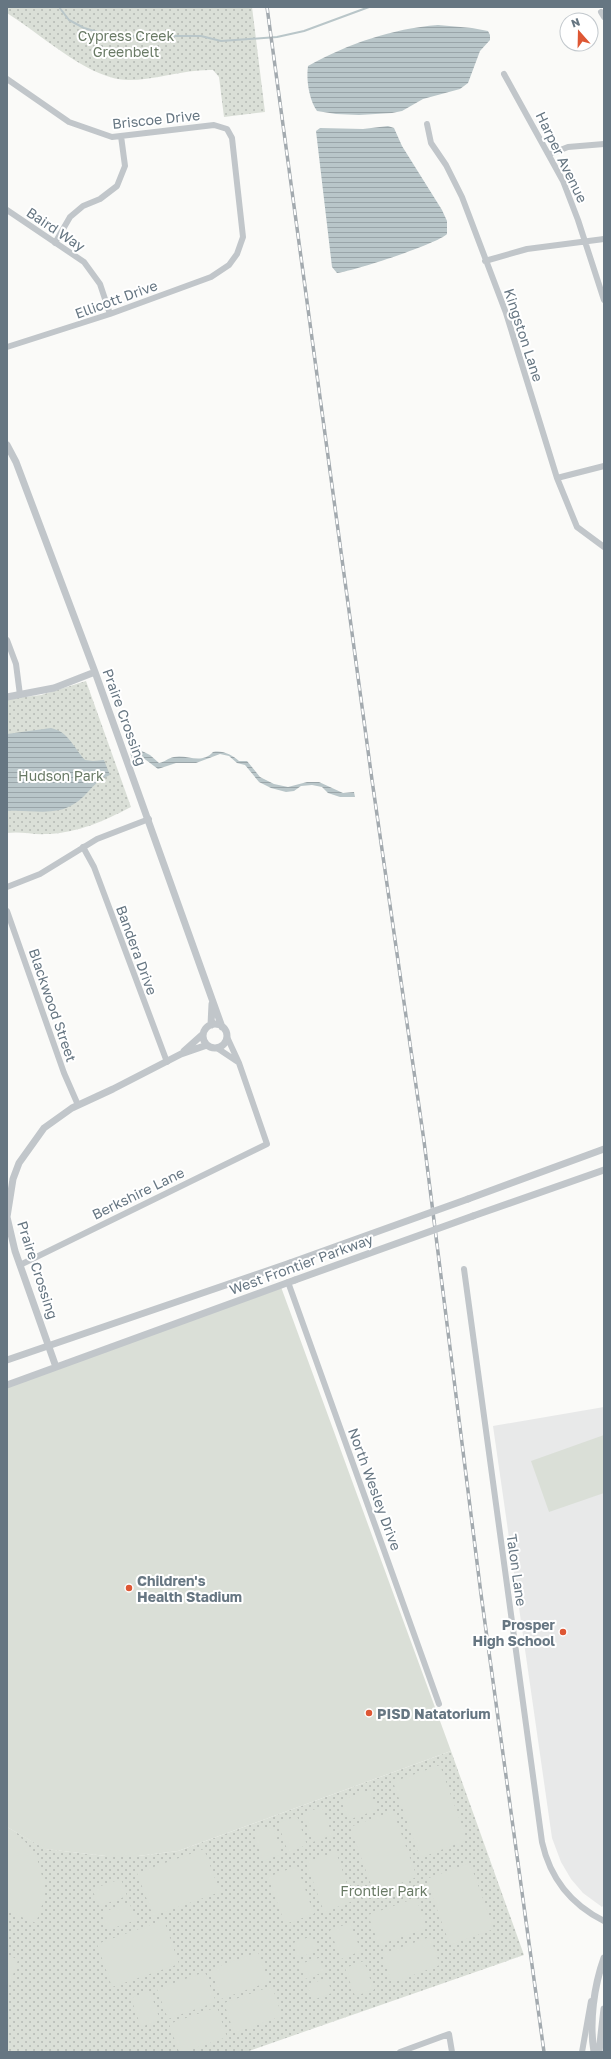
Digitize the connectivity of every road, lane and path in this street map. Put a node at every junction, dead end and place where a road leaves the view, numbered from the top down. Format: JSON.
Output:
{"nodes":[{"id":1,"x":504,"y":74,"type":"dead end"},
{"id":2,"x":7,"y":79,"type":"edge"},
{"id":3,"x":427,"y":124,"type":"dead end"},
{"id":4,"x":121,"y":136,"type":"junction"},
{"id":5,"x":604,"y":144,"type":"edge"},
{"id":6,"x":550,"y":154,"type":"junction"},
{"id":7,"x":7,"y":210,"type":"edge"},
{"id":8,"x":604,"y":239,"type":"edge"},
{"id":9,"x":584,"y":240,"type":"junction"},
{"id":10,"x":55,"y":243,"type":"junction"},
{"id":11,"x":485,"y":261,"type":"junction"},
{"id":12,"x":229,"y":265,"type":"joint"},
{"id":13,"x":604,"y":300,"type":"edge"},
{"id":14,"x":110,"y":314,"type":"junction"},
{"id":15,"x":7,"y":347,"type":"edge"},
{"id":16,"x":7,"y":445,"type":"edge"},
{"id":17,"x":604,"y":466,"type":"edge"},
{"id":18,"x":557,"y":478,"type":"junction"},
{"id":19,"x":604,"y":547,"type":"edge"},
{"id":20,"x":7,"y":640,"type":"edge"},
{"id":21,"x":95,"y":672,"type":"junction"},
{"id":22,"x":20,"y":695,"type":"junction"},
{"id":23,"x":7,"y":697,"type":"edge"},
{"id":24,"x":149,"y":819,"type":"junction"},
{"id":25,"x":83,"y":847,"type":"junction"},
{"id":26,"x":7,"y":887,"type":"edge"},
{"id":27,"x":7,"y":911,"type":"edge"},
{"id":28,"x":212,"y":1000,"type":"junction"},
{"id":29,"x":211,"y":1025,"type":"junction"},
{"id":30,"x":222,"y":1027,"type":"junction"},
{"id":31,"x":204,"y":1034,"type":"junction"},
{"id":32,"x":227,"y":1037,"type":"junction"},
{"id":33,"x":207,"y":1045,"type":"junction"},
{"id":34,"x":217,"y":1048,"type":"junction"},
{"id":35,"x":181,"y":1054,"type":"junction"},
{"id":36,"x":167,"y":1062,"type":"junction"},
{"id":37,"x":239,"y":1063,"type":"junction"},
{"id":38,"x":78,"y":1105,"type":"junction"},
{"id":39,"x":604,"y":1149,"type":"edge"},
{"id":40,"x":604,"y":1170,"type":"edge"},
{"id":41,"x":20,"y":1265,"type":"junction"},
{"id":42,"x":464,"y":1269,"type":"dead end"},
{"id":43,"x":292,"y":1281,"type":"junction"},
{"id":44,"x":49,"y":1345,"type":"junction"},
{"id":45,"x":7,"y":1360,"type":"edge"},
{"id":46,"x":56,"y":1367,"type":"junction"},
{"id":47,"x":7,"y":1385,"type":"edge"},
{"id":48,"x":439,"y":1704,"type":"dead end"},
{"id":49,"x":604,"y":1921,"type":"edge"},
{"id":50,"x":604,"y":1958,"type":"edge"},
{"id":51,"x":597,"y":1976,"type":"junction"},
{"id":52,"x":604,"y":2010,"type":"edge"},
{"id":53,"x":400,"y":2052,"type":"edge"},
{"id":54,"x":452,"y":2052,"type":"edge"},
{"id":55,"x":582,"y":2052,"type":"edge"},
{"id":56,"x":594,"y":2052,"type":"edge"},
{"id":57,"x":599,"y":2052,"type":"edge"}],
"edges":[{"from":1,"to":6,"type":"street","name":"Harper Avenue"},
{"from":2,"to":4,"type":"street","name":"Briscoe Drive"},
{"from":3,"to":11,"type":"street","name":"Kingston Lane"},
{"from":4,"to":10,"type":"street"},
{"from":4,"to":12,"type":"street","name":"Briscoe Drive"},
{"from":5,"to":6,"type":"street"},
{"from":6,"to":9,"type":"street","name":"Harper Avenue"},
{"from":7,"to":10,"type":"street","name":"Baird Way"},
{"from":8,"to":9,"type":"street"},
{"from":9,"to":11,"type":"street"},
{"from":9,"to":13,"type":"street","name":"Harper Avenue"},
{"from":10,"to":14,"type":"street","name":"Baird Way"},
{"from":11,"to":18,"type":"street","name":"Kingston Lane"},
{"from":12,"to":14,"type":"street","name":"Ellicott Drive"},
{"from":14,"to":15,"type":"street","name":"Ellicott Drive"},
{"from":16,"to":21,"type":"street","name":"Praire Crossing"},
{"from":17,"to":18,"type":"street"},
{"from":18,"to":19,"type":"street","name":"Kingston Lane"},
{"from":20,"to":22,"type":"street"},
{"from":21,"to":22,"type":"street"},
{"from":21,"to":24,"type":"street","name":"Praire Crossing"},
{"from":22,"to":23,"type":"street"},
{"from":24,"to":25,"type":"street"},
{"from":24,"to":28,"type":"street","name":"Praire Crossing"},
{"from":25,"to":26,"type":"street"},
{"from":25,"to":36,"type":"street","name":"Bandera Drive"},
{"from":27,"to":38,"type":"street","name":"Blackwood Street"},
{"from":28,"to":29,"type":"street","name":"Praire Crossing"},
{"from":28,"to":30,"type":"street","name":"Praire Crossing"},
{"from":29,"to":30,"type":"street"},
{"from":29,"to":31,"type":"street"},
{"from":30,"to":32,"type":"street"},
{"from":31,"to":33,"type":"street"},
{"from":31,"to":35,"type":"street","name":"Praire Crossing"},
{"from":32,"to":34,"type":"street"},
{"from":32,"to":37,"type":"street"},
{"from":33,"to":34,"type":"street"},
{"from":33,"to":35,"type":"street","name":"Praire Crossing"},
{"from":34,"to":37,"type":"street"},
{"from":35,"to":36,"type":"street","name":"Praire Crossing"},
{"from":36,"to":38,"type":"street","name":"Praire Crossing"},
{"from":37,"to":41,"type":"street","name":"Berkshire Lane"},
{"from":38,"to":41,"type":"street","name":"Praire Crossing"},
{"from":39,"to":44,"type":"street","name":"West Frontier Parkway","bridge":true},
{"from":40,"to":43,"type":"street","name":"West Frontier Parkway","bridge":true},
{"from":41,"to":44,"type":"street","name":"Praire Crossing"},
{"from":42,"to":49,"type":"street","name":"Talon Lane"},
{"from":43,"to":46,"type":"street","name":"West Frontier Parkway"},
{"from":43,"to":48,"type":"street","name":"North Wesley Drive"},
{"from":44,"to":45,"type":"street","name":"West Frontier Parkway"},
{"from":44,"to":46,"type":"street","name":"Praire Crossing"},
{"from":46,"to":47,"type":"street","name":"West Frontier Parkway"},
{"from":50,"to":51,"type":"street"},
{"from":51,"to":55,"type":"street"},
{"from":51,"to":56,"type":"street"},
{"from":52,"to":57,"type":"street"},
{"from":53,"to":54,"type":"street"}]}
